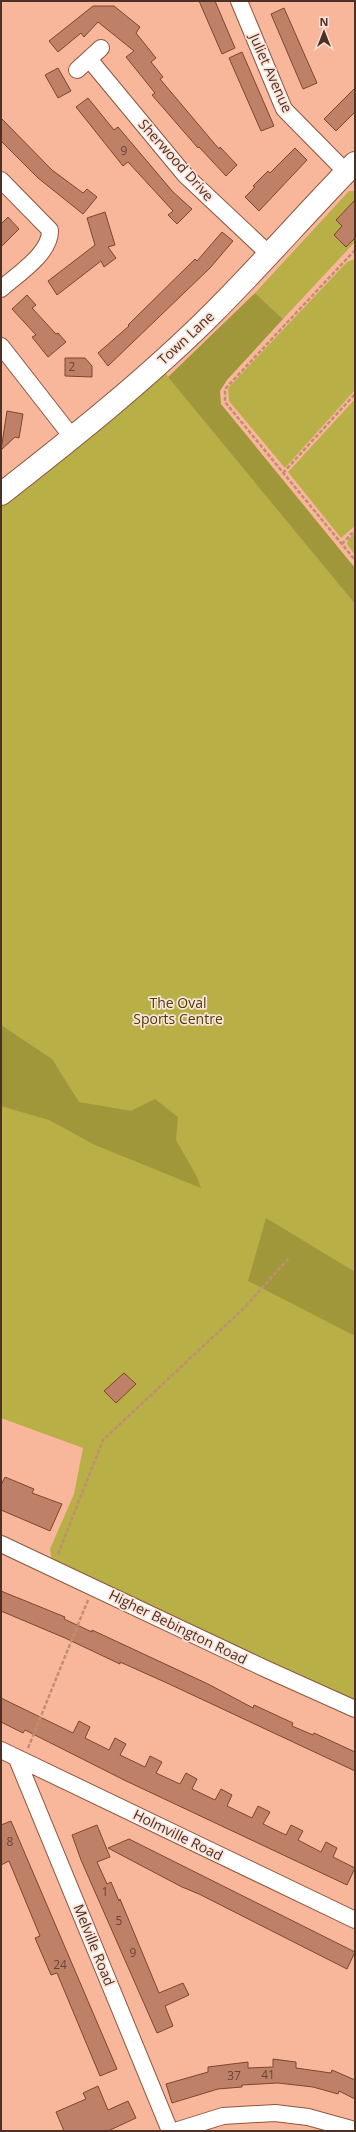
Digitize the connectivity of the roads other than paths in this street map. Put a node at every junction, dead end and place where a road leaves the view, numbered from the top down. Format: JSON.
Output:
{"nodes":[{"id":1,"x":239,"y":1,"type":"edge"},
{"id":2,"x":101,"y":48,"type":"dead end"},
{"id":3,"x":88,"y":60,"type":"junction"},
{"id":4,"x":77,"y":70,"type":"dead end"},
{"id":5,"x":351,"y":167,"type":"edge"},
{"id":6,"x":1,"y":180,"type":"edge"},
{"id":7,"x":269,"y":254,"type":"junction"},
{"id":8,"x":1,"y":289,"type":"edge"},
{"id":9,"x":1,"y":346,"type":"edge"},
{"id":10,"x":72,"y":437,"type":"junction"},
{"id":11,"x":1,"y":494,"type":"edge"},
{"id":12,"x":1,"y":1544,"type":"edge"},
{"id":13,"x":355,"y":1709,"type":"edge"},
{"id":14,"x":1,"y":1750,"type":"edge"},
{"id":15,"x":20,"y":1760,"type":"junction"},
{"id":16,"x":355,"y":1920,"type":"edge"},
{"id":17,"x":355,"y":2130,"type":"edge"},
{"id":18,"x":170,"y":2131,"type":"edge"},
{"id":19,"x":175,"y":2131,"type":"edge"}],
"edges":[{"from":1,"to":5,"type":"street","name":"Juliet Avenue"},
{"from":2,"to":3,"type":"street"},
{"from":3,"to":4,"type":"street"},
{"from":3,"to":7,"type":"street","name":"Sherwood Drive"},
{"from":5,"to":7,"type":"main road","name":"Town Lane"},
{"from":6,"to":8,"type":"street"},
{"from":7,"to":10,"type":"main road","name":"Town Lane"},
{"from":9,"to":10,"type":"street"},
{"from":10,"to":11,"type":"main road","name":"Town Lane"},
{"from":12,"to":13,"type":"street","name":"Higher Bebington Road"},
{"from":14,"to":15,"type":"street","name":"Holmville Road"},
{"from":15,"to":16,"type":"street","name":"Holmville Road"},
{"from":15,"to":18,"type":"street","name":"Melville Road"},
{"from":17,"to":19,"type":"street"}]}
